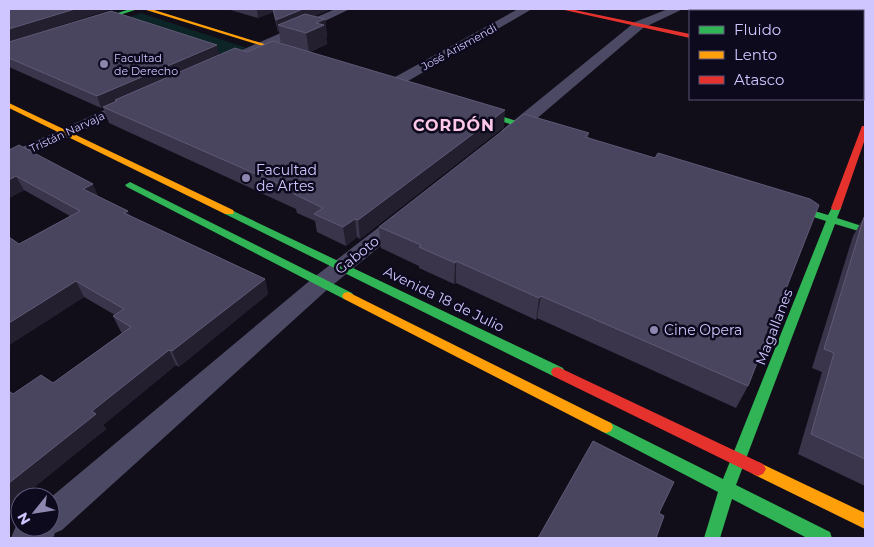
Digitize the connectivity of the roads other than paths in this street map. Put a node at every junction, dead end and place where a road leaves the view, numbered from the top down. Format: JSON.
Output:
{"nodes":[{"id":1,"x":135,"y":9,"type":"edge"},
{"id":2,"x":146,"y":9,"type":"edge"},
{"id":3,"x":344,"y":9,"type":"edge"},
{"id":4,"x":526,"y":9,"type":"edge"},
{"id":5,"x":563,"y":9,"type":"edge"},
{"id":6,"x":677,"y":9,"type":"edge"},
{"id":7,"x":639,"y":25,"type":"junction"},
{"id":8,"x":72,"y":29,"type":"edge"},
{"id":9,"x":689,"y":36,"type":"edge"},
{"id":10,"x":264,"y":45,"type":"junction"},
{"id":11,"x":237,"y":57,"type":"edge"},
{"id":12,"x":309,"y":59,"type":"edge"},
{"id":13,"x":386,"y":83,"type":"joint"},
{"id":14,"x":409,"y":90,"type":"edge"},
{"id":15,"x":146,"y":96,"type":"edge"},
{"id":16,"x":455,"y":104,"type":"edge"},
{"id":17,"x":9,"y":105,"type":"edge"},
{"id":18,"x":520,"y":124,"type":"junction"},
{"id":19,"x":865,"y":128,"type":"edge"},
{"id":20,"x":65,"y":133,"type":"junction"},
{"id":21,"x":558,"y":136,"type":"edge"},
{"id":22,"x":39,"y":138,"type":"junction"},
{"id":23,"x":497,"y":142,"type":"edge"},
{"id":24,"x":64,"y":151,"type":"dead end"},
{"id":25,"x":9,"y":160,"type":"edge"},
{"id":26,"x":117,"y":178,"type":"dead end"},
{"id":27,"x":766,"y":199,"type":"edge"},
{"id":28,"x":419,"y":205,"type":"edge"},
{"id":29,"x":832,"y":219,"type":"junction"},
{"id":30,"x":865,"y":230,"type":"edge"},
{"id":31,"x":331,"y":275,"type":"junction"},
{"id":32,"x":738,"y":458,"type":"junction"},
{"id":33,"x":727,"y":488,"type":"junction"},
{"id":34,"x":60,"y":510,"type":"edge"},
{"id":35,"x":865,"y":521,"type":"edge"},
{"id":36,"x":712,"y":538,"type":"edge"},
{"id":37,"x":824,"y":538,"type":"edge"}],
"edges":[{"from":1,"to":8,"type":"main road"},
{"from":2,"to":10,"type":"main road"},
{"from":3,"to":10,"type":"street"},
{"from":4,"to":13,"type":"street","name":"José Arismendi"},
{"from":5,"to":7,"type":"main road"},
{"from":6,"to":7,"type":"street"},
{"from":7,"to":9,"type":"main road"},
{"from":7,"to":18,"type":"street"},
{"from":10,"to":11,"type":"street"},
{"from":10,"to":12,"type":"main road"},
{"from":13,"to":14,"type":"main road"},
{"from":15,"to":20,"type":"street","name":"Tristán Narvaja"},
{"from":16,"to":18,"type":"main road"},
{"from":17,"to":20,"type":"main road","name":"Avenida 18 de Julio"},
{"from":18,"to":21,"type":"main road"},
{"from":18,"to":23,"type":"street"},
{"from":19,"to":29,"type":"main road","name":"Magallanes"},
{"from":20,"to":22,"type":"street","name":"Tristán Narvaja"},
{"from":20,"to":31,"type":"main road","name":"Avenida 18 de Julio"},
{"from":22,"to":24,"type":"main road"},
{"from":22,"to":25,"type":"street","name":"Tristán Narvaja"},
{"from":26,"to":31,"type":"main road","name":"Avenida 18 de Julio"},
{"from":27,"to":29,"type":"main road"},
{"from":28,"to":31,"type":"street","name":"Gaboto"},
{"from":29,"to":30,"type":"main road"},
{"from":29,"to":32,"type":"main road","name":"Magallanes"},
{"from":31,"to":32,"type":"main road","name":"Avenida 18 de Julio"},
{"from":31,"to":33,"type":"main road","name":"Avenida 18 de Julio"},
{"from":31,"to":34,"type":"street","name":"Gaboto"},
{"from":32,"to":33,"type":"main road","name":"Magallanes"},
{"from":32,"to":35,"type":"main road","name":"Avenida 18 de Julio"},
{"from":33,"to":36,"type":"main road","name":"Magallanes"},
{"from":33,"to":37,"type":"main road","name":"Avenida 18 de Julio"}]}
